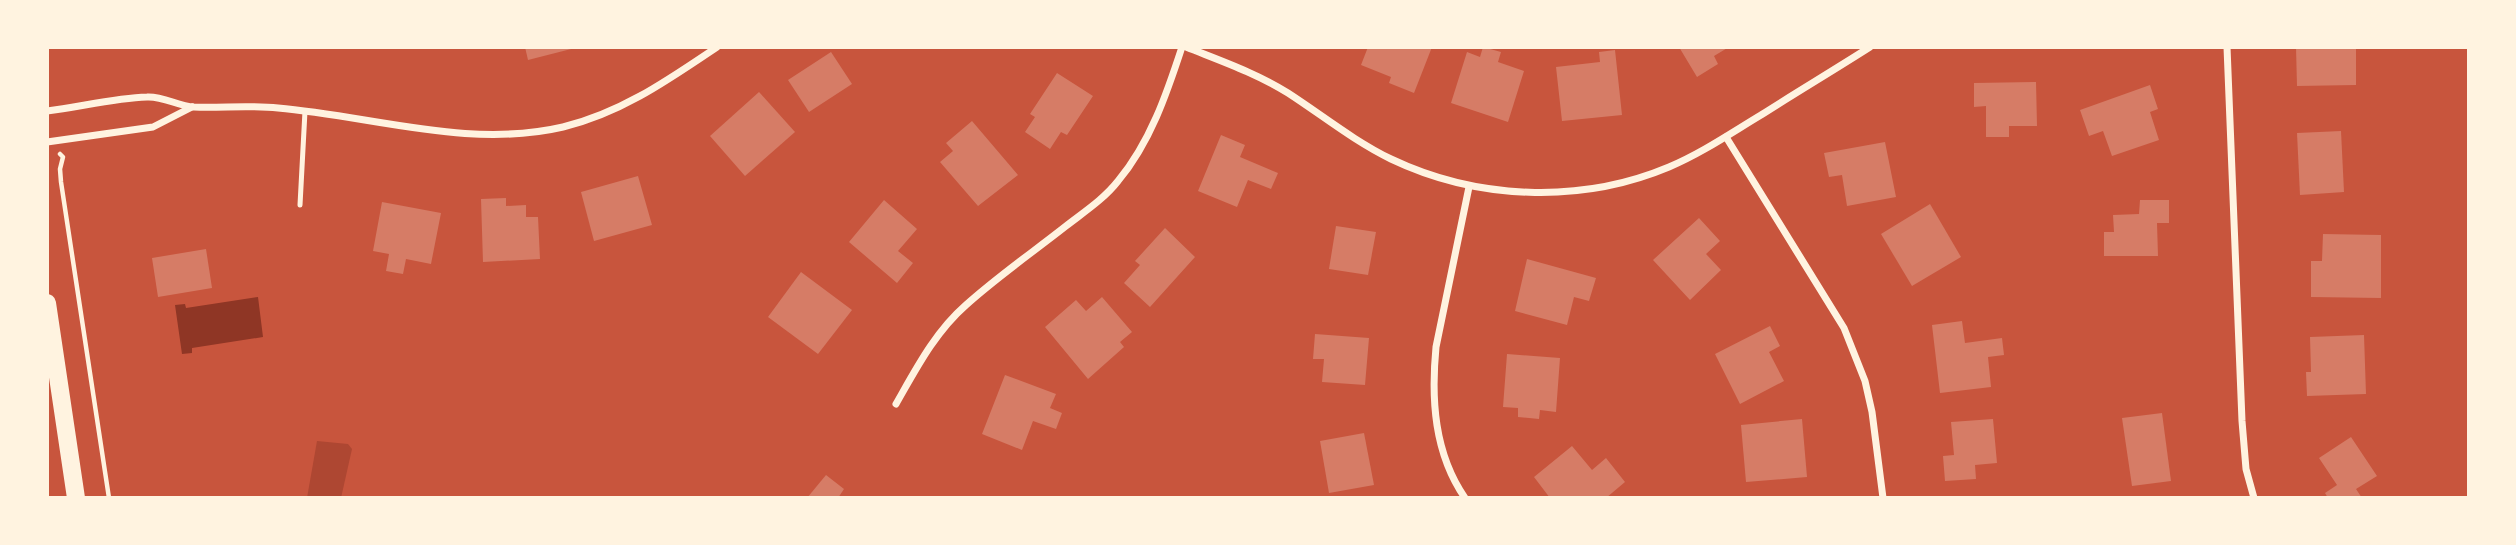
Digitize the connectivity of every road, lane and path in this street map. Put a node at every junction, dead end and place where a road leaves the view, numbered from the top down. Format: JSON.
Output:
{"nodes":[{"id":1,"x":718,"y":47,"type":"edge"},
{"id":2,"x":1184,"y":47,"type":"edge"},
{"id":3,"x":1870,"y":47,"type":"edge"},
{"id":4,"x":2227,"y":47,"type":"edge"},
{"id":5,"x":192,"y":107,"type":"junction"},
{"id":6,"x":47,"y":111,"type":"edge"},
{"id":7,"x":305,"y":111,"type":"junction"},
{"id":8,"x":1726,"y":137,"type":"junction"},
{"id":9,"x":47,"y":142,"type":"edge"},
{"id":10,"x":60,"y":153,"type":"dead end"},
{"id":11,"x":1469,"y":187,"type":"junction"},
{"id":12,"x":300,"y":205,"type":"dead end"},
{"id":13,"x":47,"y":303,"type":"edge"},
{"id":14,"x":896,"y":404,"type":"dead end"},
{"id":15,"x":76,"y":498,"type":"edge"},
{"id":16,"x":109,"y":498,"type":"edge"},
{"id":17,"x":1465,"y":498,"type":"edge"},
{"id":18,"x":1883,"y":498,"type":"edge"},
{"id":19,"x":2254,"y":498,"type":"edge"}],
"edges":[{"from":1,"to":7,"type":"street"},
{"from":2,"to":11,"type":"street"},
{"from":2,"to":14,"type":"street"},
{"from":3,"to":8,"type":"street"},
{"from":4,"to":19,"type":"street"},
{"from":5,"to":6,"type":"street"},
{"from":5,"to":7,"type":"street"},
{"from":5,"to":9,"type":"street"},
{"from":7,"to":12,"type":"lane"},
{"from":8,"to":11,"type":"street"},
{"from":8,"to":18,"type":"street"},
{"from":10,"to":16,"type":"path"},
{"from":11,"to":17,"type":"street"},
{"from":13,"to":15,"type":"highway"}]}
